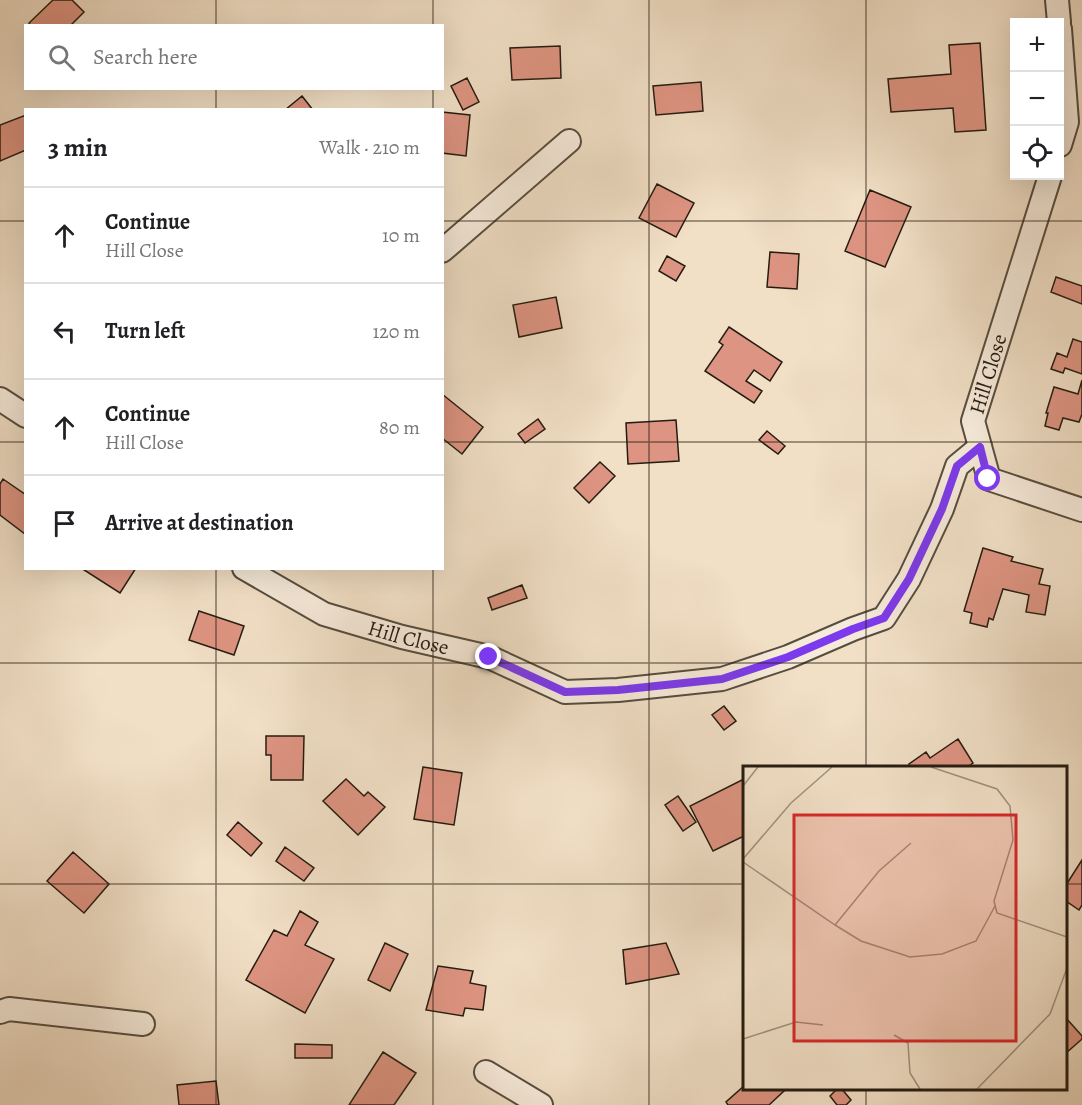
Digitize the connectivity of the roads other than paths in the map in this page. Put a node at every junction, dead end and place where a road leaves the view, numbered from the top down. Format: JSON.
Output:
{"nodes":[{"id":1,"x":1057,"y":0,"type":"edge"},
{"id":2,"x":1059,"y":18,"type":"edge"},
{"id":3,"x":1063,"y":72,"type":"edge"},
{"id":4,"x":1064,"y":131,"type":"edge"},
{"id":5,"x":569,"y":141,"type":"dead end"},
{"id":6,"x":1049,"y":180,"type":"edge"},
{"id":7,"x":444,"y":249,"type":"edge"},
{"id":8,"x":0,"y":399,"type":"edge"},
{"id":9,"x":24,"y":415,"type":"edge"},
{"id":10,"x":980,"y":447,"type":"junction"},
{"id":11,"x":1082,"y":510,"type":"edge"},
{"id":12,"x":247,"y":570,"type":"edge"},
{"id":13,"x":0,"y":1012,"type":"edge"},
{"id":14,"x":143,"y":1024,"type":"dead end"},
{"id":15,"x":486,"y":1072,"type":"dead end"},
{"id":16,"x":541,"y":1105,"type":"edge"}],
"edges":[{"from":1,"to":2,"type":"street"},
{"from":3,"to":4,"type":"street"},
{"from":5,"to":7,"type":"street"},
{"from":6,"to":10,"type":"street","name":"Hill Close"},
{"from":8,"to":9,"type":"street"},
{"from":10,"to":11,"type":"street","name":"Hill Close"},
{"from":10,"to":12,"type":"street","name":"Hill Close"},
{"from":13,"to":14,"type":"street"},
{"from":15,"to":16,"type":"street"}]}
